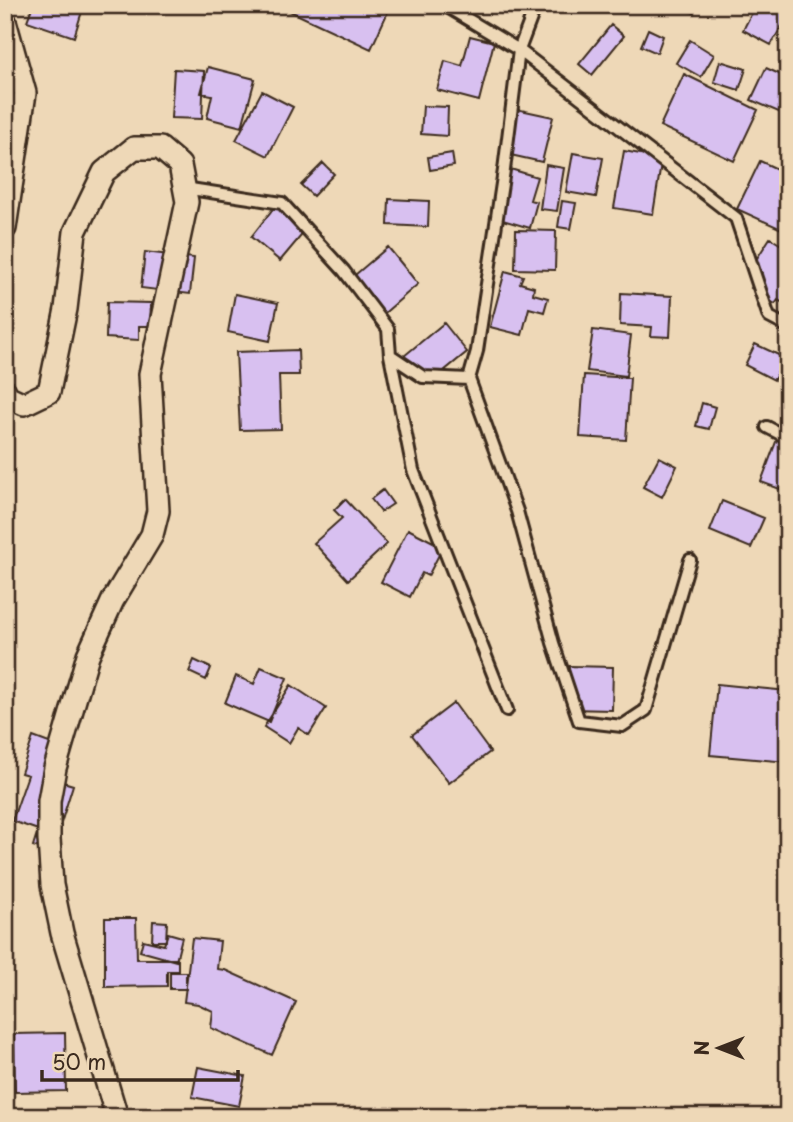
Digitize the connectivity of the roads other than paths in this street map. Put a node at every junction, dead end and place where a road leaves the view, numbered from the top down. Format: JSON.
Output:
{"nodes":[{"id":1,"x":444,"y":5,"type":"edge"},
{"id":2,"x":536,"y":5,"type":"edge"},
{"id":3,"x":5,"y":21,"type":"edge"},
{"id":4,"x":519,"y":50,"type":"junction"},
{"id":5,"x":184,"y":188,"type":"junction"},
{"id":6,"x":5,"y":228,"type":"edge"},
{"id":7,"x":788,"y":327,"type":"edge"},
{"id":8,"x":390,"y":355,"type":"junction"},
{"id":9,"x":468,"y":379,"type":"junction"},
{"id":10,"x":5,"y":391,"type":"edge"},
{"id":11,"x":767,"y":427,"type":"dead end"},
{"id":12,"x":788,"y":438,"type":"edge"},
{"id":13,"x":690,"y":560,"type":"dead end"},
{"id":14,"x":507,"y":710,"type":"dead end"},
{"id":15,"x":117,"y":1117,"type":"edge"}],
"edges":[{"from":1,"to":4,"type":"lane"},
{"from":2,"to":4,"type":"lane"},
{"from":3,"to":6,"type":"street"},
{"from":4,"to":7,"type":"lane"},
{"from":4,"to":9,"type":"lane"},
{"from":5,"to":8,"type":"lane"},
{"from":5,"to":10,"type":"street"},
{"from":5,"to":15,"type":"street"},
{"from":8,"to":9,"type":"lane"},
{"from":8,"to":14,"type":"lane"},
{"from":9,"to":13,"type":"lane"},
{"from":11,"to":12,"type":"lane"}]}
